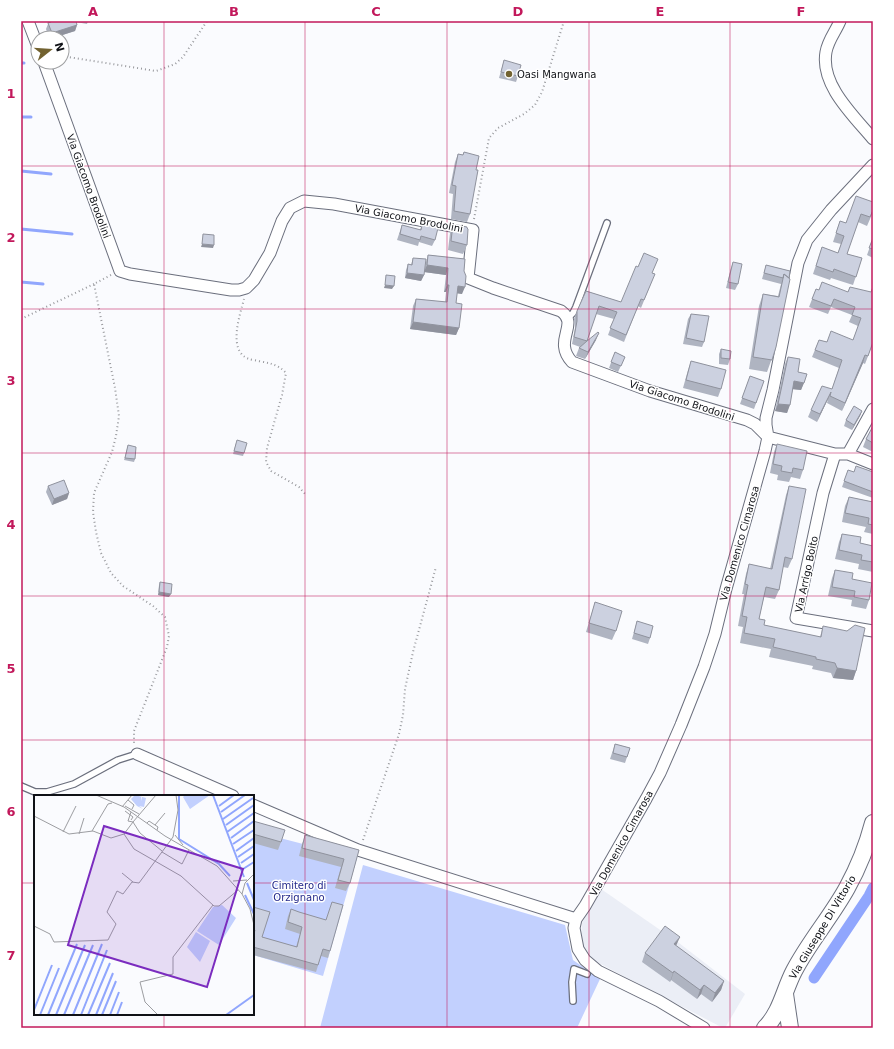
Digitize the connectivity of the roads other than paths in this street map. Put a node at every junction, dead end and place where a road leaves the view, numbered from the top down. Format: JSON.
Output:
{"nodes":[{"id":1,"x":840,"y":21,"type":"edge"},
{"id":2,"x":47,"y":70,"type":"edge"},
{"id":3,"x":873,"y":139,"type":"edge"},
{"id":4,"x":873,"y":165,"type":"edge"},
{"id":5,"x":607,"y":223,"type":"dead end"},
{"id":6,"x":568,"y":318,"type":"junction"},
{"id":7,"x":873,"y":409,"type":"edge"},
{"id":8,"x":768,"y":437,"type":"junction"},
{"id":9,"x":835,"y":454,"type":"junction"},
{"id":10,"x":848,"y":454,"type":"junction"},
{"id":11,"x":873,"y":464,"type":"edge"},
{"id":12,"x":873,"y":631,"type":"edge"},
{"id":13,"x":137,"y":754,"type":"joint"},
{"id":14,"x":21,"y":786,"type":"edge"},
{"id":15,"x":231,"y":795,"type":"edge"},
{"id":16,"x":254,"y":804,"type":"edge"},
{"id":17,"x":873,"y":823,"type":"edge"},
{"id":18,"x":576,"y":919,"type":"junction"},
{"id":19,"x":588,"y":974,"type":"dead end"},
{"id":20,"x":785,"y":994,"type":"junction"},
{"id":21,"x":573,"y":1001,"type":"dead end"},
{"id":22,"x":704,"y":1028,"type":"edge"},
{"id":23,"x":765,"y":1028,"type":"edge"},
{"id":24,"x":790,"y":1028,"type":"edge"}],
"edges":[{"from":1,"to":3,"type":"street"},
{"from":2,"to":6,"type":"street","name":"Via Giacomo Brodolini"},
{"from":4,"to":8,"type":"street","name":"Via Domenico Cimarosa"},
{"from":5,"to":6,"type":"lane"},
{"from":6,"to":8,"type":"street","name":"Via Giacomo Brodolini"},
{"from":7,"to":10,"type":"street"},
{"from":8,"to":9,"type":"street","name":"Via Giacomo Brodolini"},
{"from":8,"to":18,"type":"street","name":"Via Domenico Cimarosa"},
{"from":9,"to":10,"type":"street","name":"Via Giacomo Brodolini"},
{"from":9,"to":12,"type":"street","name":"Via Arrigo Boito"},
{"from":10,"to":11,"type":"street","name":"Via Giacomo Brodolini"},
{"from":13,"to":14,"type":"lane"},
{"from":13,"to":15,"type":"street"},
{"from":16,"to":18,"type":"street"},
{"from":17,"to":20,"type":"main road","name":"Via Giuseppe Di Vittorio"},
{"from":18,"to":22,"type":"street"},
{"from":19,"to":21,"type":"lane"},
{"from":20,"to":23,"type":"main road","name":"Via Giuseppe Di Vittorio"},
{"from":20,"to":24,"type":"main road"}]}
